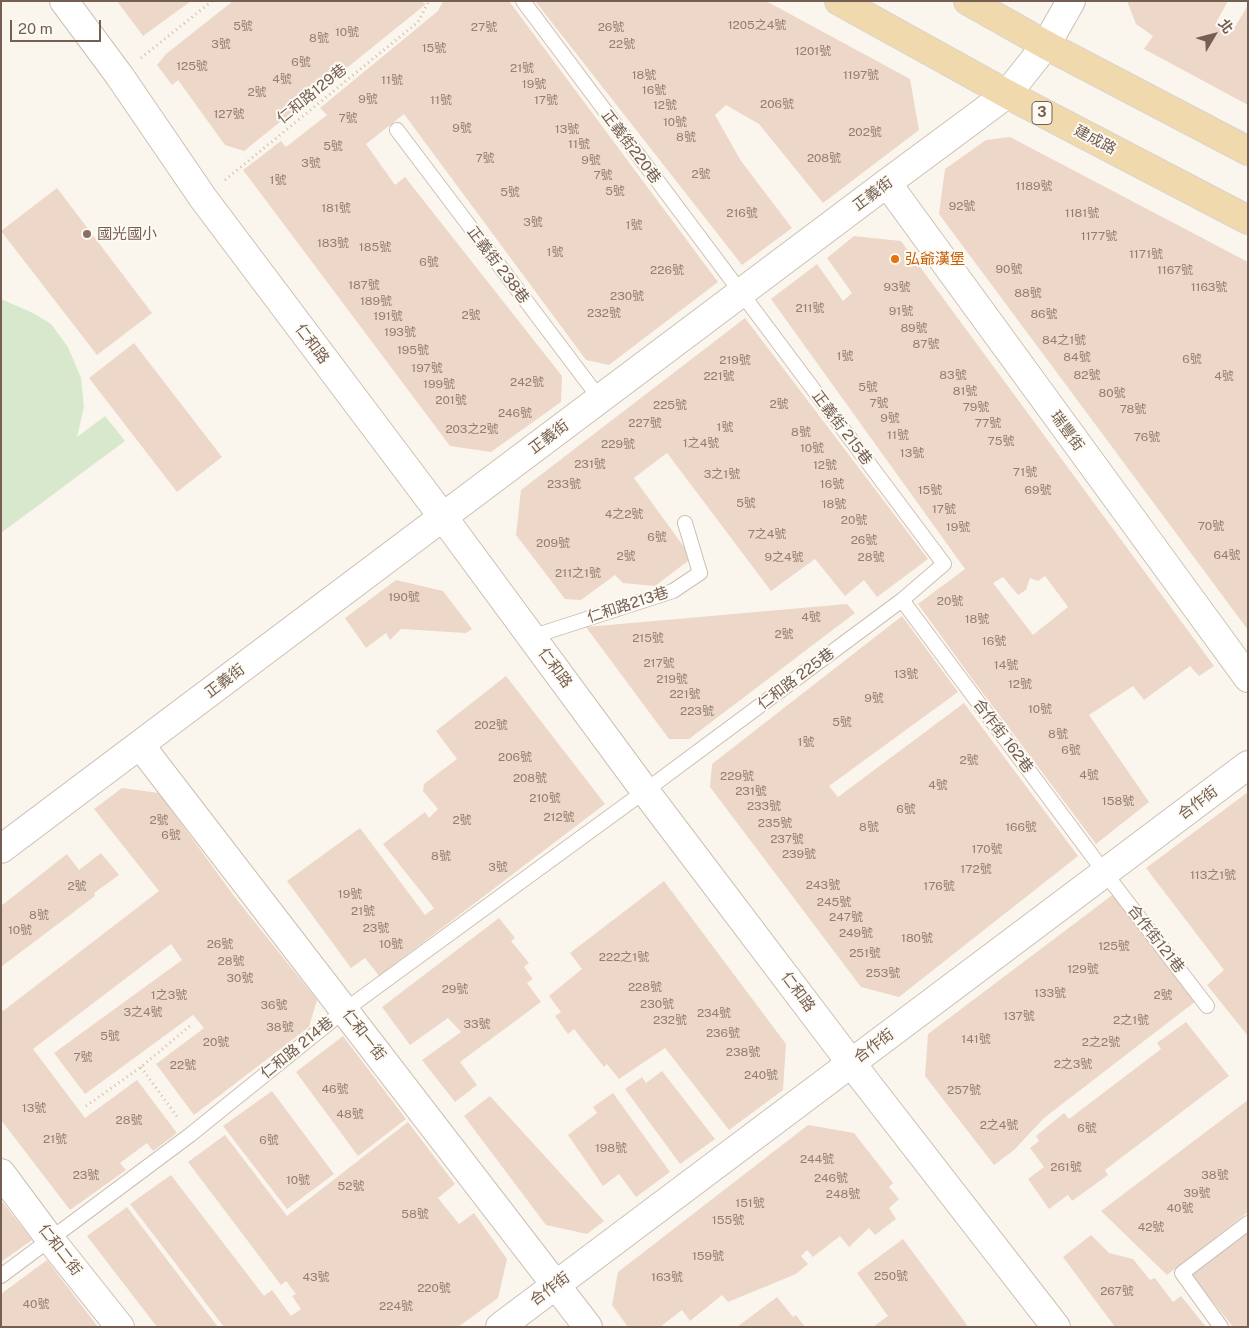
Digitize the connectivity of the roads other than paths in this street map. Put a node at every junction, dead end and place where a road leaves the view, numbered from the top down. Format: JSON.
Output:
{"nodes":[{"id":1,"x":64,"y":1,"type":"edge"},
{"id":2,"x":523,"y":1,"type":"edge"},
{"id":3,"x":839,"y":1,"type":"edge"},
{"id":4,"x":968,"y":1,"type":"edge"},
{"id":5,"x":1071,"y":1,"type":"edge"},
{"id":6,"x":1046,"y":45,"type":"junction"},
{"id":7,"x":1007,"y":94,"type":"junction"},
{"id":8,"x":397,"y":130,"type":"dead end"},
{"id":9,"x":1248,"y":152,"type":"edge"},
{"id":10,"x":886,"y":183,"type":"junction"},
{"id":11,"x":1248,"y":220,"type":"edge"},
{"id":12,"x":740,"y":293,"type":"junction"},
{"id":13,"x":600,"y":399,"type":"junction"},
{"id":14,"x":443,"y":517,"type":"junction"},
{"id":15,"x":685,"y":523,"type":"dead end"},
{"id":16,"x":944,"y":564,"type":"joint"},
{"id":17,"x":902,"y":600,"type":"junction"},
{"id":18,"x":531,"y":637,"type":"junction"},
{"id":19,"x":1248,"y":678,"type":"edge"},
{"id":20,"x":140,"y":745,"type":"junction"},
{"id":21,"x":1248,"y":765,"type":"edge"},
{"id":22,"x":645,"y":791,"type":"junction"},
{"id":23,"x":1,"y":850,"type":"edge"},
{"id":24,"x":1104,"y":873,"type":"junction"},
{"id":25,"x":1207,"y":1006,"type":"dead end"},
{"id":26,"x":345,"y":1010,"type":"junction"},
{"id":27,"x":851,"y":1063,"type":"junction"},
{"id":28,"x":1,"y":1173,"type":"edge"},
{"id":29,"x":1248,"y":1223,"type":"edge"},
{"id":30,"x":50,"y":1239,"type":"junction"},
{"id":31,"x":1,"y":1276,"type":"edge"},
{"id":32,"x":556,"y":1284,"type":"junction"},
{"id":33,"x":120,"y":1327,"type":"edge"},
{"id":34,"x":500,"y":1327,"type":"edge"},
{"id":35,"x":588,"y":1327,"type":"edge"},
{"id":36,"x":1056,"y":1327,"type":"edge"},
{"id":37,"x":1221,"y":1327,"type":"edge"}],
"edges":[{"from":1,"to":14,"type":"street","name":"仁和路"},
{"from":2,"to":12,"type":"lane","name":"正義街220巷"},
{"from":3,"to":7,"type":"main road","name":"建成路","number":"3"},
{"from":4,"to":6,"type":"main road"},
{"from":5,"to":6,"type":"street","name":"正義街"},
{"from":6,"to":7,"type":"street","name":"正義街"},
{"from":6,"to":9,"type":"main road"},
{"from":7,"to":10,"type":"street","name":"正義街"},
{"from":7,"to":11,"type":"main road","name":"建成路","number":"3"},
{"from":8,"to":13,"type":"lane","name":"正義街 238巷"},
{"from":10,"to":12,"type":"street","name":"正義街"},
{"from":10,"to":19,"type":"street","name":"瑞豐街"},
{"from":12,"to":13,"type":"street","name":"正義街"},
{"from":12,"to":16,"type":"lane","name":"正義街 215巷"},
{"from":13,"to":14,"type":"street","name":"正義街"},
{"from":14,"to":18,"type":"street","name":"仁和路"},
{"from":14,"to":20,"type":"street","name":"正義街"},
{"from":15,"to":18,"type":"lane","name":"仁和路213巷"},
{"from":16,"to":17,"type":"lane","name":"仁和路 225巷"},
{"from":17,"to":22,"type":"lane","name":"仁和路 225巷"},
{"from":17,"to":24,"type":"lane","name":"合作街 162巷"},
{"from":18,"to":22,"type":"street","name":"仁和路"},
{"from":20,"to":23,"type":"street","name":"正義街"},
{"from":20,"to":26,"type":"street","name":"仁和一街"},
{"from":21,"to":24,"type":"street","name":"合作街"},
{"from":22,"to":26,"type":"lane","name":"仁和路 214巷"},
{"from":22,"to":27,"type":"street","name":"仁和路"},
{"from":24,"to":25,"type":"lane","name":"合作街121巷"},
{"from":24,"to":27,"type":"street","name":"合作街"},
{"from":26,"to":30,"type":"lane","name":"仁和路 214巷"},
{"from":26,"to":32,"type":"street","name":"仁和一街"},
{"from":27,"to":32,"type":"street","name":"合作街"},
{"from":27,"to":36,"type":"street","name":"仁和路"},
{"from":28,"to":30,"type":"street","name":"仁和二街"},
{"from":29,"to":37,"type":"lane"},
{"from":30,"to":31,"type":"lane","name":"仁和路 214巷"},
{"from":30,"to":33,"type":"street","name":"仁和二街"},
{"from":32,"to":34,"type":"street","name":"合作街"},
{"from":32,"to":35,"type":"street","name":"仁和一街"}]}
